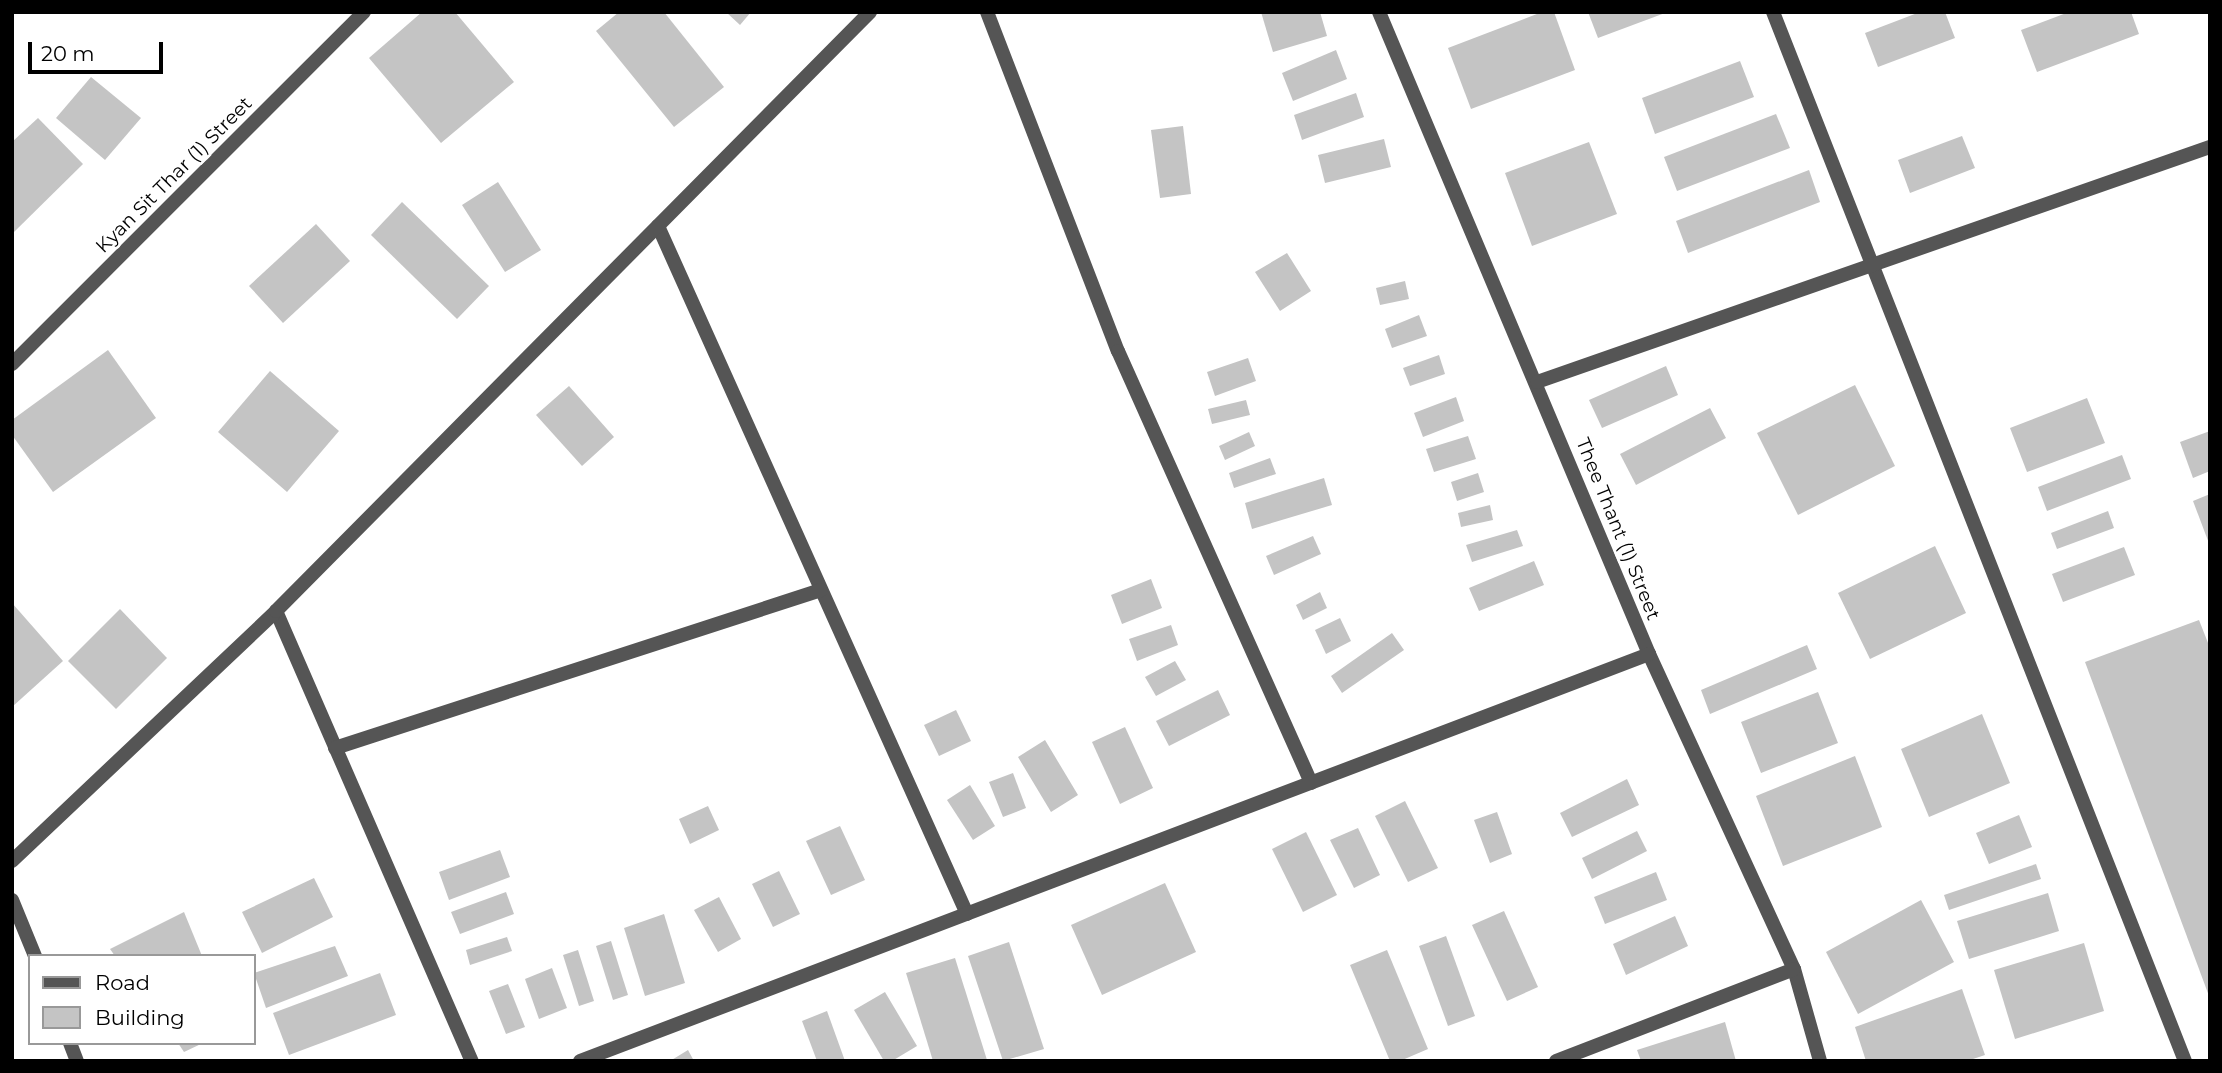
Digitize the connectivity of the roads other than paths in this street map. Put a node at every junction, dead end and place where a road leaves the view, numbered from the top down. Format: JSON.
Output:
{"nodes":[{"id":1,"x":363,"y":12,"type":"edge"},
{"id":2,"x":870,"y":12,"type":"edge"},
{"id":3,"x":987,"y":12,"type":"edge"},
{"id":4,"x":1379,"y":12,"type":"edge"},
{"id":5,"x":1773,"y":12,"type":"edge"},
{"id":6,"x":2210,"y":147,"type":"edge"},
{"id":7,"x":658,"y":226,"type":"junction"},
{"id":8,"x":1872,"y":265,"type":"junction"},
{"id":9,"x":12,"y":364,"type":"edge"},
{"id":10,"x":1537,"y":382,"type":"junction"},
{"id":11,"x":821,"y":590,"type":"junction"},
{"id":12,"x":276,"y":611,"type":"junction"},
{"id":13,"x":1649,"y":654,"type":"junction"},
{"id":14,"x":335,"y":748,"type":"junction"},
{"id":15,"x":1311,"y":783,"type":"junction"},
{"id":16,"x":12,"y":861,"type":"edge"},
{"id":17,"x":12,"y":900,"type":"edge"},
{"id":18,"x":967,"y":914,"type":"junction"},
{"id":19,"x":34,"y":954,"type":"edge"},
{"id":20,"x":1794,"y":969,"type":"junction"},
{"id":21,"x":472,"y":1061,"type":"edge"},
{"id":22,"x":580,"y":1061,"type":"edge"},
{"id":23,"x":1556,"y":1061,"type":"edge"},
{"id":24,"x":1820,"y":1061,"type":"edge"},
{"id":25,"x":2185,"y":1061,"type":"edge"}],
"edges":[{"from":1,"to":9,"type":"street","name":"Kyan Sit Thar (1) Street"},
{"from":2,"to":7,"type":"street"},
{"from":3,"to":15,"type":"street"},
{"from":4,"to":10,"type":"street","name":"Thee Thant (1) Street"},
{"from":5,"to":8,"type":"street"},
{"from":6,"to":8,"type":"street"},
{"from":7,"to":11,"type":"street"},
{"from":7,"to":12,"type":"street"},
{"from":8,"to":10,"type":"street"},
{"from":8,"to":25,"type":"street"},
{"from":10,"to":13,"type":"street","name":"Thee Thant (1) Street"},
{"from":11,"to":14,"type":"street"},
{"from":11,"to":18,"type":"street"},
{"from":12,"to":14,"type":"street"},
{"from":12,"to":16,"type":"street"},
{"from":13,"to":15,"type":"street"},
{"from":13,"to":20,"type":"street","name":"Thee Thant (1) Street"},
{"from":14,"to":21,"type":"street"},
{"from":15,"to":18,"type":"street"},
{"from":17,"to":19,"type":"street"},
{"from":18,"to":22,"type":"street"},
{"from":20,"to":23,"type":"street"},
{"from":20,"to":24,"type":"street","name":"Thee Thant (1) Street"}]}
